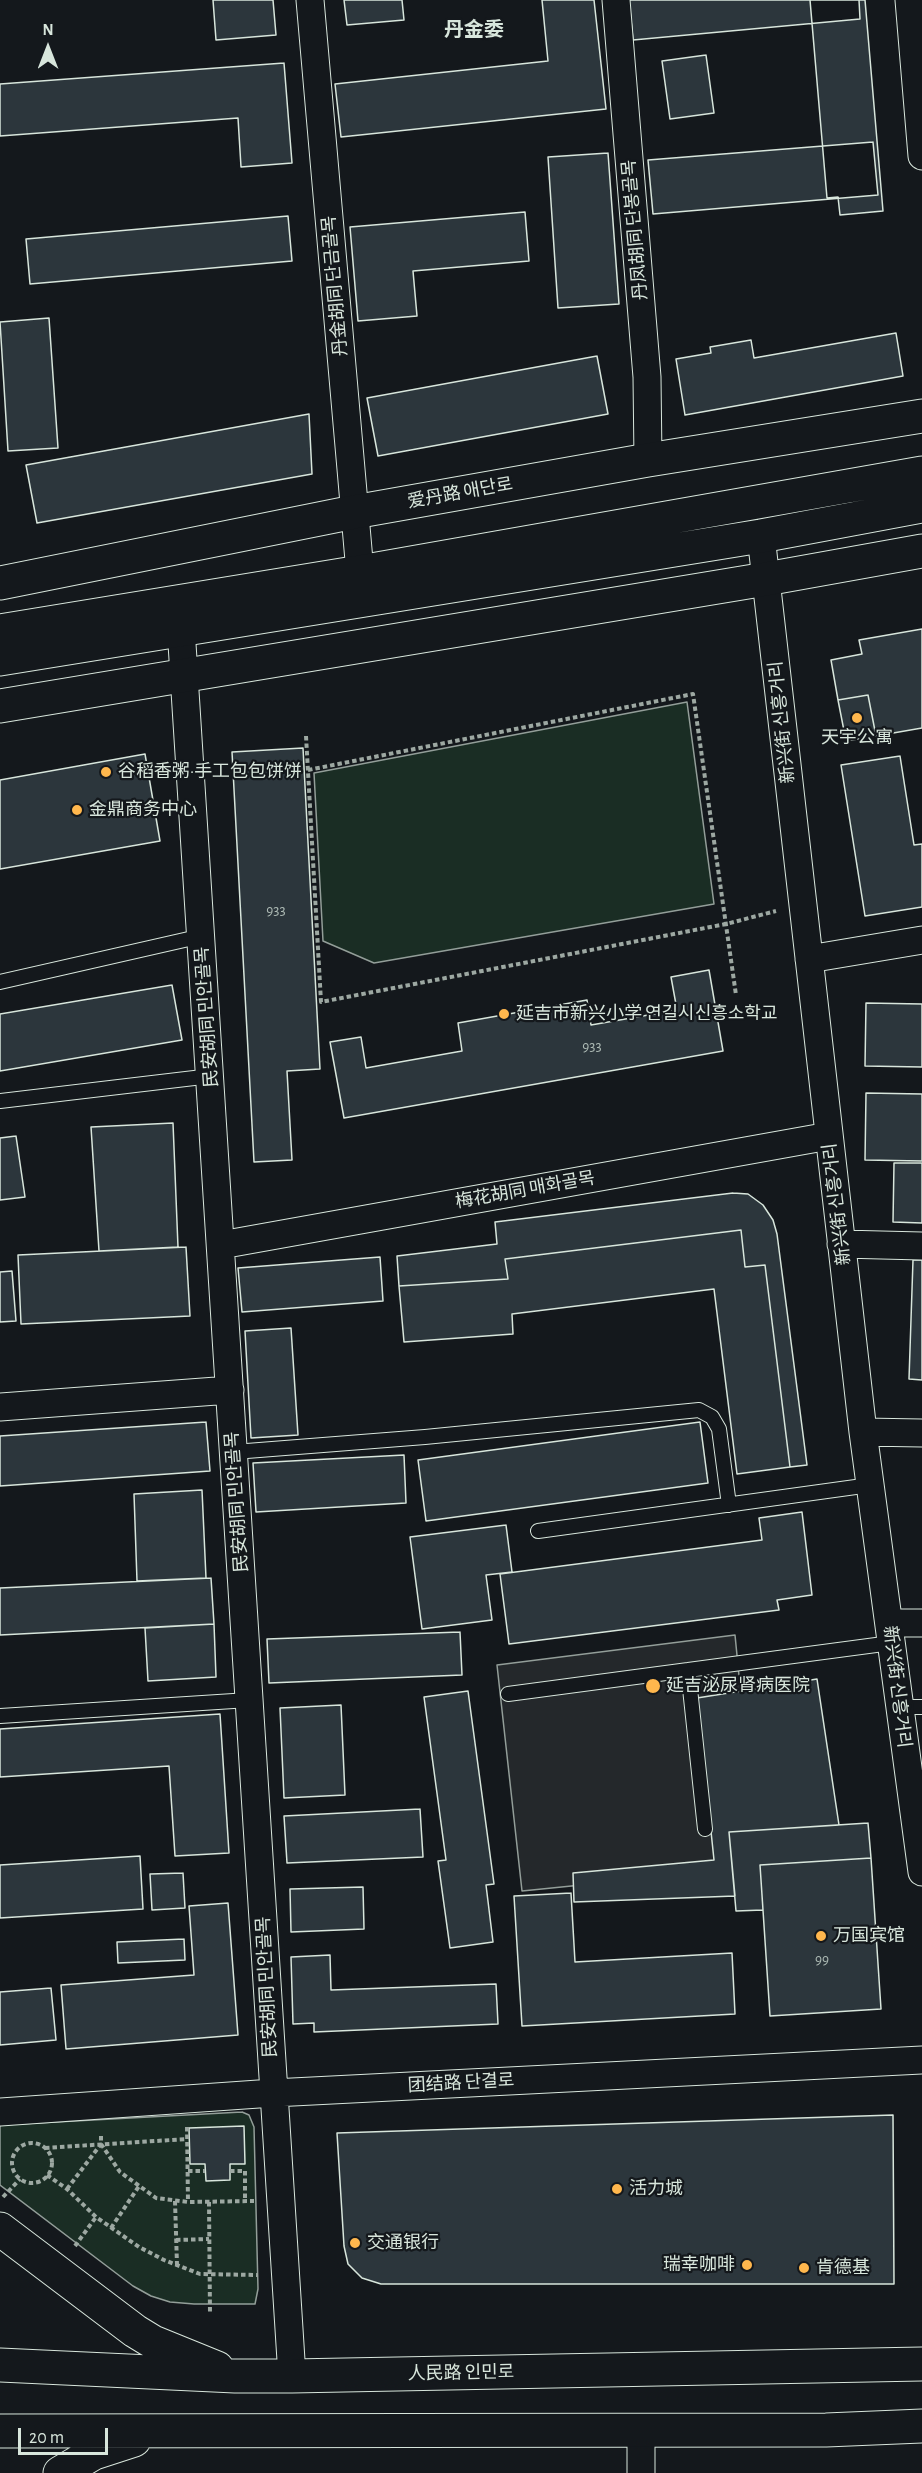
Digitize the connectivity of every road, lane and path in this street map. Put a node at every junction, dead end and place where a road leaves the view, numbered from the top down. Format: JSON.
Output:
{"nodes":[{"id":1,"x":310,"y":0,"type":"edge"},
{"id":2,"x":616,"y":0,"type":"edge"},
{"id":3,"x":909,"y":0,"type":"edge"},
{"id":4,"x":922,"y":156,"type":"edge"},
{"id":5,"x":922,"y":416,"type":"edge"},
{"id":6,"x":648,"y":460,"type":"junction"},
{"id":7,"x":922,"y":473,"type":"edge"},
{"id":8,"x":922,"y":506,"type":"edge"},
{"id":9,"x":354,"y":512,"type":"junction"},
{"id":10,"x":761,"y":536,"type":"junction"},
{"id":11,"x":922,"y":551,"type":"edge"},
{"id":12,"x":360,"y":572,"type":"junction"},
{"id":13,"x":766,"y":579,"type":"junction"},
{"id":14,"x":0,"y":583,"type":"edge"},
{"id":15,"x":181,"y":628,"type":"junction"},
{"id":16,"x":0,"y":631,"type":"edge"},
{"id":17,"x":0,"y":659,"type":"edge"},
{"id":18,"x":185,"y":677,"type":"junction"},
{"id":19,"x":0,"y":706,"type":"edge"},
{"id":20,"x":306,"y":736,"type":"dead end"},
{"id":21,"x":308,"y":770,"type":"junction"},
{"id":22,"x":803,"y":903,"type":"junction"},
{"id":23,"x":726,"y":924,"type":"junction"},
{"id":24,"x":202,"y":936,"type":"junction"},
{"id":25,"x":922,"y":940,"type":"edge"},
{"id":26,"x":809,"y":959,"type":"junction"},
{"id":27,"x":0,"y":982,"type":"edge"},
{"id":28,"x":736,"y":994,"type":"dead end"},
{"id":29,"x":211,"y":1076,"type":"junction"},
{"id":30,"x":0,"y":1101,"type":"edge"},
{"id":31,"x":829,"y":1136,"type":"junction"},
{"id":32,"x":842,"y":1244,"type":"junction"},
{"id":33,"x":221,"y":1245,"type":"junction"},
{"id":34,"x":922,"y":1246,"type":"edge"},
{"id":35,"x":230,"y":1390,"type":"junction"},
{"id":36,"x":0,"y":1407,"type":"edge"},
{"id":37,"x":863,"y":1432,"type":"junction"},
{"id":38,"x":922,"y":1433,"type":"edge"},
{"id":39,"x":234,"y":1452,"type":"junction"},
{"id":40,"x":870,"y":1485,"type":"junction"},
{"id":41,"x":729,"y":1505,"type":"junction"},
{"id":42,"x":538,"y":1531,"type":"dead end"},
{"id":43,"x":922,"y":1623,"type":"edge"},
{"id":44,"x":890,"y":1633,"type":"junction"},
{"id":45,"x":688,"y":1670,"type":"junction"},
{"id":46,"x":508,"y":1694,"type":"dead end"},
{"id":47,"x":249,"y":1700,"type":"junction"},
{"id":48,"x":911,"y":1707,"type":"edge"},
{"id":49,"x":0,"y":1716,"type":"edge"},
{"id":50,"x":917,"y":1802,"type":"edge"},
{"id":51,"x":705,"y":1829,"type":"dead end"},
{"id":52,"x":922,"y":1872,"type":"edge"},
{"id":53,"x":922,"y":2060,"type":"edge"},
{"id":54,"x":273,"y":2093,"type":"junction"},
{"id":55,"x":187,"y":2099,"type":"junction"},
{"id":56,"x":101,"y":2105,"type":"junction"},
{"id":57,"x":0,"y":2112,"type":"edge"},
{"id":58,"x":187,"y":2139,"type":"junction"},
{"id":59,"x":101,"y":2144,"type":"junction"},
{"id":60,"x":45,"y":2148,"type":"junction"},
{"id":61,"x":188,"y":2171,"type":"junction"},
{"id":62,"x":205,"y":2171,"type":"dead end"},
{"id":63,"x":230,"y":2171,"type":"dead end"},
{"id":64,"x":47,"y":2175,"type":"junction"},
{"id":65,"x":20,"y":2179,"type":"junction"},
{"id":66,"x":139,"y":2186,"type":"junction"},
{"id":67,"x":67,"y":2189,"type":"junction"},
{"id":68,"x":3,"y":2197,"type":"dead end"},
{"id":69,"x":175,"y":2201,"type":"junction"},
{"id":70,"x":245,"y":2201,"type":"junction"},
{"id":71,"x":281,"y":2201,"type":"junction"},
{"id":72,"x":188,"y":2202,"type":"junction"},
{"id":73,"x":209,"y":2202,"type":"junction"},
{"id":74,"x":96,"y":2217,"type":"junction"},
{"id":75,"x":111,"y":2228,"type":"junction"},
{"id":76,"x":0,"y":2229,"type":"edge"},
{"id":77,"x":209,"y":2239,"type":"junction"},
{"id":78,"x":176,"y":2240,"type":"junction"},
{"id":79,"x":73,"y":2249,"type":"dead end"},
{"id":80,"x":177,"y":2265,"type":"junction"},
{"id":81,"x":209,"y":2275,"type":"junction"},
{"id":82,"x":285,"y":2275,"type":"junction"},
{"id":83,"x":210,"y":2313,"type":"dead end"},
{"id":84,"x":922,"y":2364,"type":"edge"},
{"id":85,"x":0,"y":2365,"type":"edge"},
{"id":86,"x":235,"y":2376,"type":"junction"},
{"id":87,"x":292,"y":2376,"type":"junction"},
{"id":88,"x":922,"y":2426,"type":"edge"},
{"id":89,"x":0,"y":2431,"type":"edge"},
{"id":90,"x":641,"y":2431,"type":"junction"},
{"id":91,"x":160,"y":2432,"type":"junction"},
{"id":92,"x":60,"y":2473,"type":"edge"},
{"id":93,"x":641,"y":2473,"type":"edge"}],
"edges":[{"from":1,"to":9,"type":"street","name":"丹金胡同 단금골목"},
{"from":2,"to":6,"type":"street","name":"丹凤胡同 단봉골목"},
{"from":3,"to":4,"type":"street"},
{"from":5,"to":6,"type":"main road","name":"爱丹路 애단로"},
{"from":6,"to":9,"type":"main road","name":"爱丹路 애단로"},
{"from":7,"to":12,"type":"main road"},
{"from":8,"to":10,"type":"main road"},
{"from":9,"to":12,"type":"street","name":"丹金胡同 단금골목"},
{"from":9,"to":14,"type":"main road","name":"爱丹路 애단로"},
{"from":10,"to":13,"type":"street","name":"新兴街 신흥거리"},
{"from":10,"to":15,"type":"main road"},
{"from":11,"to":13,"type":"main road"},
{"from":12,"to":16,"type":"main road"},
{"from":13,"to":18,"type":"main road"},
{"from":13,"to":22,"type":"street","name":"新兴街 신흥거리"},
{"from":15,"to":17,"type":"main road"},
{"from":15,"to":18,"type":"street","name":"民安胡同 민안골목"},
{"from":18,"to":19,"type":"main road"},
{"from":18,"to":24,"type":"street","name":"民安胡同 민안골목"},
{"from":20,"to":21,"type":"path"},
{"from":21,"to":23,"type":"path"},
{"from":21,"to":23,"type":"path"},
{"from":22,"to":23,"type":"path"},
{"from":22,"to":26,"type":"street","name":"新兴街 신흥거리"},
{"from":23,"to":28,"type":"path"},
{"from":24,"to":27,"type":"lane"},
{"from":24,"to":29,"type":"street","name":"民安胡同 민안골목"},
{"from":25,"to":26,"type":"street"},
{"from":26,"to":31,"type":"street","name":"新兴街 신흥거리"},
{"from":29,"to":30,"type":"lane"},
{"from":29,"to":33,"type":"street","name":"民安胡同 민안골목"},
{"from":31,"to":32,"type":"street","name":"新兴街 신흥거리"},
{"from":31,"to":33,"type":"street","name":"梅花胡同 매화골목"},
{"from":32,"to":34,"type":"street"},
{"from":32,"to":37,"type":"street","name":"新兴街 신흥거리"},
{"from":33,"to":35,"type":"street","name":"民安胡同 민안골목"},
{"from":35,"to":36,"type":"street"},
{"from":35,"to":39,"type":"street","name":"民安胡同 민안골목"},
{"from":37,"to":38,"type":"street"},
{"from":37,"to":40,"type":"street","name":"新兴街 신흥거리"},
{"from":39,"to":41,"type":"lane"},
{"from":39,"to":47,"type":"street","name":"民安胡同 민안골목"},
{"from":40,"to":41,"type":"lane"},
{"from":40,"to":44,"type":"street","name":"新兴街 신흥거리"},
{"from":41,"to":42,"type":"lane"},
{"from":43,"to":44,"type":"street"},
{"from":44,"to":45,"type":"lane"},
{"from":44,"to":48,"type":"street","name":"新兴街 신흥거리"},
{"from":45,"to":46,"type":"lane"},
{"from":45,"to":51,"type":"lane"},
{"from":47,"to":49,"type":"lane"},
{"from":47,"to":54,"type":"street","name":"民安胡同 민안골목"},
{"from":48,"to":50,"type":"street","name":"新兴街 신흥거리"},
{"from":50,"to":52,"type":"street","name":"新兴街 신흥거리"},
{"from":53,"to":54,"type":"street","name":"团结路 단결로"},
{"from":54,"to":55,"type":"street","name":"团结路 단결로"},
{"from":54,"to":71,"type":"street","name":"民安胡同 민안골목"},
{"from":55,"to":56,"type":"street","name":"团结路 단결로"},
{"from":55,"to":58,"type":"path"},
{"from":56,"to":57,"type":"street","name":"团结路 단결로"},
{"from":56,"to":59,"type":"path"},
{"from":58,"to":59,"type":"path"},
{"from":58,"to":61,"type":"path"},
{"from":59,"to":60,"type":"path"},
{"from":59,"to":66,"type":"path"},
{"from":59,"to":67,"type":"path"},
{"from":60,"to":64,"type":"path"},
{"from":60,"to":65,"type":"path"},
{"from":61,"to":62,"type":"path"},
{"from":61,"to":72,"type":"path"},
{"from":63,"to":70,"type":"path"},
{"from":64,"to":65,"type":"path"},
{"from":64,"to":67,"type":"path"},
{"from":65,"to":68,"type":"path"},
{"from":66,"to":69,"type":"path"},
{"from":66,"to":75,"type":"path"},
{"from":67,"to":74,"type":"path"},
{"from":69,"to":72,"type":"path"},
{"from":69,"to":78,"type":"path"},
{"from":70,"to":71,"type":"path"},
{"from":70,"to":73,"type":"path"},
{"from":71,"to":82,"type":"street","name":"民安胡同 민안골목"},
{"from":72,"to":73,"type":"path"},
{"from":73,"to":77,"type":"path"},
{"from":74,"to":75,"type":"path"},
{"from":74,"to":79,"type":"path"},
{"from":75,"to":80,"type":"path"},
{"from":76,"to":86,"type":"main road"},
{"from":77,"to":78,"type":"path"},
{"from":77,"to":81,"type":"path"},
{"from":78,"to":80,"type":"path"},
{"from":80,"to":81,"type":"path"},
{"from":81,"to":82,"type":"path"},
{"from":81,"to":83,"type":"path"},
{"from":82,"to":87,"type":"street","name":"民安胡同 민안골목"},
{"from":84,"to":87,"type":"main road","name":"人民路 인민로"},
{"from":85,"to":86,"type":"main road","name":"人民路 인민로"},
{"from":86,"to":87,"type":"main road","name":"人民路 인민로"},
{"from":88,"to":90,"type":"main road"},
{"from":89,"to":91,"type":"main road"},
{"from":90,"to":91,"type":"main road"},
{"from":90,"to":93,"type":"street"},
{"from":91,"to":92,"type":"main road"}]}
